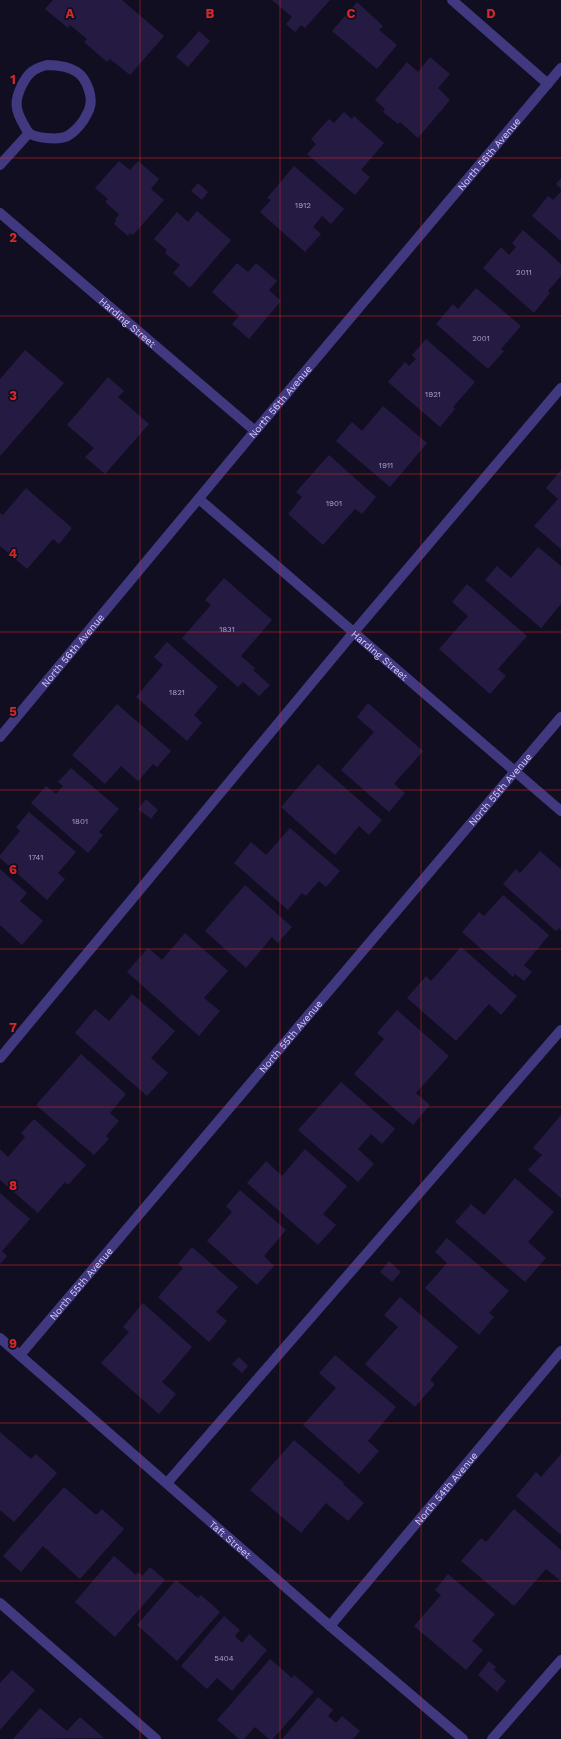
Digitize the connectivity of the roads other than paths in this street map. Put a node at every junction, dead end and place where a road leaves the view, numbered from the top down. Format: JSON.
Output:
{"nodes":[{"id":1,"x":452,"y":0,"type":"edge"},
{"id":2,"x":561,"y":68,"type":"edge"},
{"id":3,"x":548,"y":84,"type":"junction"},
{"id":4,"x":29,"y":132,"type":"junction"},
{"id":5,"x":0,"y":165,"type":"edge"},
{"id":6,"x":0,"y":213,"type":"edge"},
{"id":7,"x":561,"y":388,"type":"edge"},
{"id":8,"x":255,"y":431,"type":"junction"},
{"id":9,"x":199,"y":500,"type":"junction"},
{"id":10,"x":354,"y":632,"type":"junction"},
{"id":11,"x":561,"y":717,"type":"edge"},
{"id":12,"x":0,"y":737,"type":"edge"},
{"id":13,"x":515,"y":770,"type":"junction"},
{"id":14,"x":561,"y":811,"type":"edge"},
{"id":15,"x":561,"y":1030,"type":"edge"},
{"id":16,"x":0,"y":1058,"type":"edge"},
{"id":17,"x":0,"y":1338,"type":"edge"},
{"id":18,"x":561,"y":1351,"type":"edge"},
{"id":19,"x":20,"y":1355,"type":"junction"},
{"id":20,"x":167,"y":1483,"type":"junction"},
{"id":21,"x":0,"y":1603,"type":"edge"},
{"id":22,"x":330,"y":1626,"type":"junction"},
{"id":23,"x":561,"y":1660,"type":"edge"},
{"id":24,"x":156,"y":1739,"type":"edge"},
{"id":25,"x":463,"y":1739,"type":"edge"},
{"id":26,"x":492,"y":1739,"type":"edge"}],
"edges":[{"from":1,"to":3,"type":"street"},
{"from":2,"to":3,"type":"street","name":"North 56th Avenue"},
{"from":3,"to":8,"type":"street","name":"North 56th Avenue"},
{"from":4,"to":4,"type":"street"},
{"from":4,"to":5,"type":"street"},
{"from":6,"to":8,"type":"street","name":"Harding Street"},
{"from":7,"to":10,"type":"street"},
{"from":8,"to":9,"type":"street","name":"North 56th Avenue"},
{"from":9,"to":10,"type":"street","name":"Harding Street"},
{"from":9,"to":12,"type":"street","name":"North 56th Avenue"},
{"from":10,"to":13,"type":"street","name":"Harding Street"},
{"from":10,"to":16,"type":"street"},
{"from":11,"to":13,"type":"street","name":"North 55th Avenue"},
{"from":13,"to":14,"type":"street","name":"Harding Street"},
{"from":13,"to":19,"type":"street","name":"North 55th Avenue"},
{"from":15,"to":20,"type":"street"},
{"from":17,"to":19,"type":"street","name":"Taft Street"},
{"from":18,"to":22,"type":"street","name":"North 54th Avenue"},
{"from":19,"to":20,"type":"street","name":"Taft Street"},
{"from":20,"to":22,"type":"street","name":"Taft Street"},
{"from":21,"to":24,"type":"street"},
{"from":22,"to":25,"type":"street","name":"Taft Street"},
{"from":23,"to":26,"type":"street"}]}
